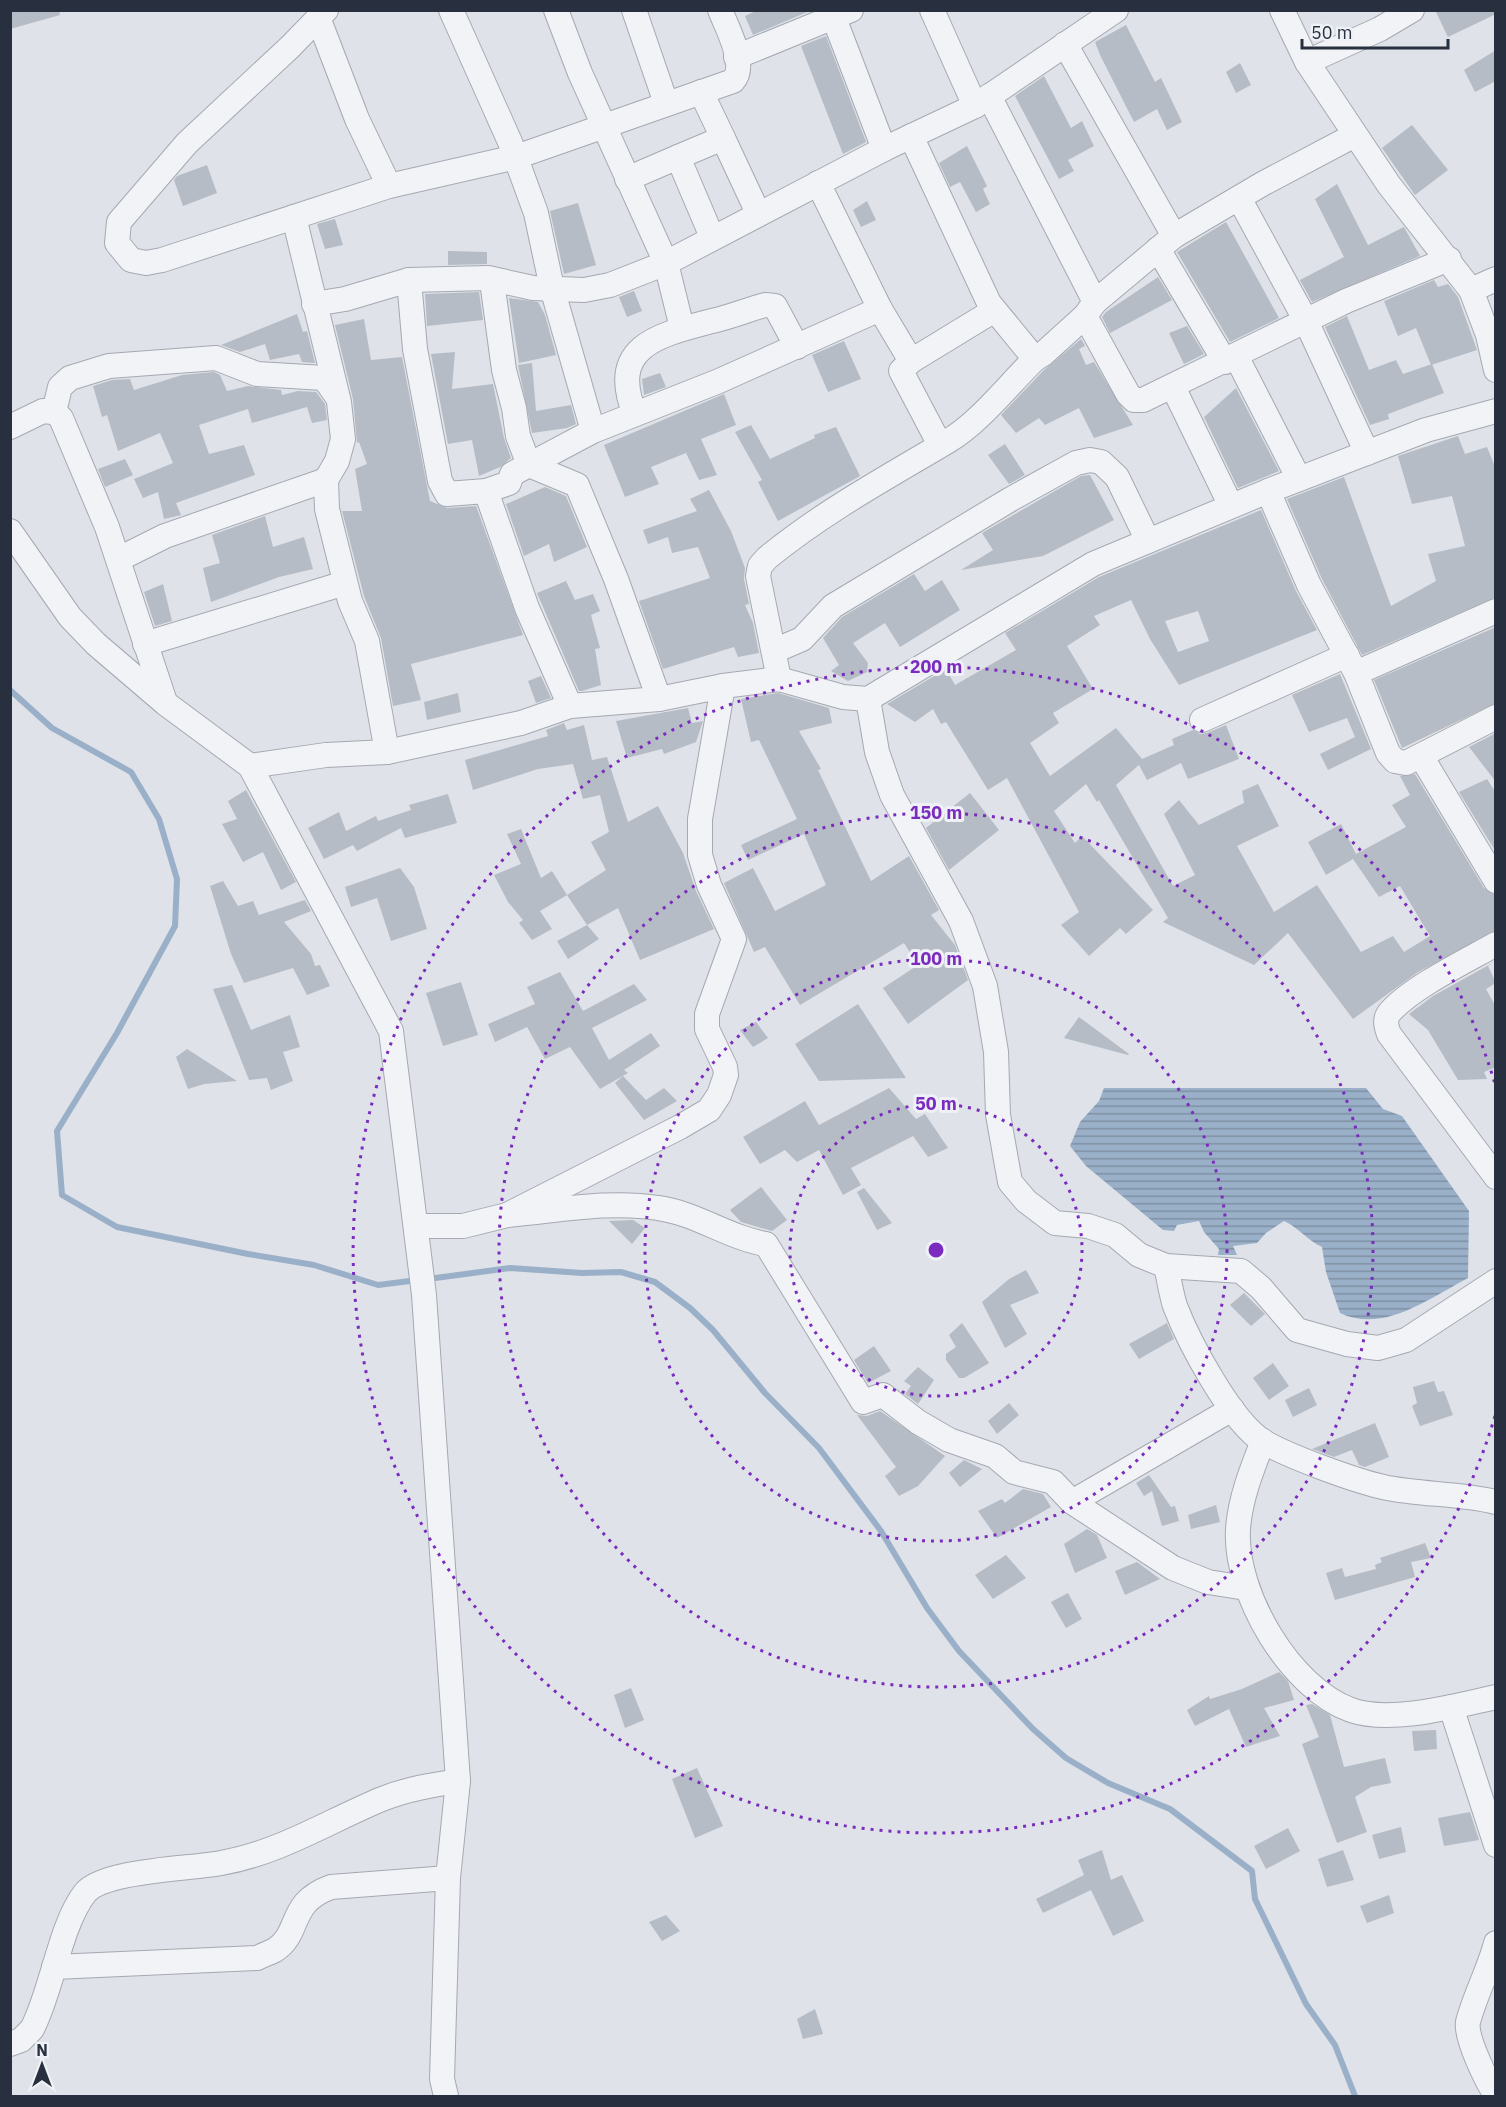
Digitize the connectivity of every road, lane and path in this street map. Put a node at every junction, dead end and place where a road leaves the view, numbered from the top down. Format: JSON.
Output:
{"nodes":[{"id":1,"x":451,"y":10,"type":"edge"},
{"id":2,"x":556,"y":10,"type":"edge"},
{"id":3,"x":634,"y":10,"type":"edge"},
{"id":4,"x":720,"y":10,"type":"edge"},
{"id":5,"x":932,"y":10,"type":"edge"},
{"id":6,"x":1116,"y":10,"type":"edge"},
{"id":7,"x":1282,"y":10,"type":"edge"},
{"id":8,"x":1412,"y":10,"type":"edge"},
{"id":9,"x":840,"y":14,"type":"edge"},
{"id":10,"x":322,"y":15,"type":"edge"},
{"id":11,"x":1065,"y":44,"type":"junction"},
{"id":12,"x":736,"y":57,"type":"junction"},
{"id":13,"x":1307,"y":62,"type":"junction"},
{"id":14,"x":701,"y":92,"type":"junction"},
{"id":15,"x":982,"y":101,"type":"junction"},
{"id":16,"x":666,"y":103,"type":"junction"},
{"id":17,"x":604,"y":127,"type":"junction"},
{"id":18,"x":1355,"y":135,"type":"junction"},
{"id":19,"x":911,"y":136,"type":"junction"},
{"id":20,"x":723,"y":138,"type":"junction"},
{"id":21,"x":884,"y":149,"type":"junction"},
{"id":22,"x":516,"y":158,"type":"junction"},
{"id":23,"x":678,"y":158,"type":"junction"},
{"id":24,"x":627,"y":179,"type":"junction"},
{"id":25,"x":818,"y":183,"type":"junction"},
{"id":26,"x":389,"y":186,"type":"junction"},
{"id":27,"x":1239,"y":198,"type":"junction"},
{"id":28,"x":758,"y":213,"type":"junction"},
{"id":29,"x":294,"y":218,"type":"junction"},
{"id":30,"x":712,"y":237,"type":"junction"},
{"id":31,"x":1166,"y":243,"type":"junction"},
{"id":32,"x":1449,"y":259,"type":"junction"},
{"id":33,"x":666,"y":263,"type":"junction"},
{"id":34,"x":1496,"y":279,"type":"edge"},
{"id":35,"x":409,"y":280,"type":"junction"},
{"id":36,"x":492,"y":281,"type":"junction"},
{"id":37,"x":552,"y":288,"type":"junction"},
{"id":38,"x":1471,"y":290,"type":"junction"},
{"id":39,"x":314,"y":304,"type":"junction"},
{"id":40,"x":880,"y":309,"type":"junction"},
{"id":41,"x":1090,"y":309,"type":"junction"},
{"id":42,"x":993,"y":311,"type":"junction"},
{"id":43,"x":1306,"y":321,"type":"junction"},
{"id":44,"x":682,"y":328,"type":"junction"},
{"id":45,"x":797,"y":347,"type":"junction"},
{"id":46,"x":1035,"y":359,"type":"junction"},
{"id":47,"x":1231,"y":359,"type":"junction"},
{"id":48,"x":911,"y":361,"type":"junction"},
{"id":49,"x":1495,"y":369,"type":"edge"},
{"id":50,"x":1173,"y":387,"type":"junction"},
{"id":51,"x":336,"y":395,"type":"junction"},
{"id":52,"x":1496,"y":411,"type":"edge"},
{"id":53,"x":54,"y":412,"type":"junction"},
{"id":54,"x":635,"y":414,"type":"junction"},
{"id":55,"x":10,"y":427,"type":"edge"},
{"id":56,"x":593,"y":431,"type":"junction"},
{"id":57,"x":940,"y":445,"type":"junction"},
{"id":58,"x":1367,"y":453,"type":"junction"},
{"id":59,"x":529,"y":465,"type":"junction"},
{"id":60,"x":1299,"y":479,"type":"junction"},
{"id":61,"x":326,"y":480,"type":"junction"},
{"id":62,"x":486,"y":491,"type":"junction"},
{"id":63,"x":1268,"y":491,"type":"junction"},
{"id":64,"x":1231,"y":506,"type":"junction"},
{"id":65,"x":10,"y":531,"type":"edge"},
{"id":66,"x":1148,"y":541,"type":"junction"},
{"id":67,"x":118,"y":559,"type":"junction"},
{"id":68,"x":345,"y":583,"type":"junction"},
{"id":69,"x":1496,"y":611,"type":"edge"},
{"id":70,"x":145,"y":644,"type":"junction"},
{"id":71,"x":774,"y":651,"type":"junction"},
{"id":72,"x":1352,"y":664,"type":"junction"},
{"id":73,"x":779,"y":679,"type":"junction"},
{"id":74,"x":723,"y":686,"type":"junction"},
{"id":75,"x":659,"y":699,"type":"junction"},
{"id":76,"x":868,"y":699,"type":"junction"},
{"id":77,"x":165,"y":703,"type":"junction"},
{"id":78,"x":570,"y":706,"type":"junction"},
{"id":79,"x":1496,"y":717,"type":"edge"},
{"id":80,"x":1202,"y":720,"type":"dead end"},
{"id":81,"x":387,"y":752,"type":"junction"},
{"id":82,"x":1421,"y":756,"type":"junction"},
{"id":83,"x":250,"y":766,"type":"junction"},
{"id":84,"x":1496,"y":881,"type":"edge"},
{"id":85,"x":1496,"y":944,"type":"edge"},
{"id":86,"x":1496,"y":1177,"type":"edge"},
{"id":87,"x":507,"y":1215,"type":"junction"},
{"id":88,"x":417,"y":1226,"type":"junction"},
{"id":89,"x":1166,"y":1266,"type":"junction"},
{"id":90,"x":1496,"y":1281,"type":"edge"},
{"id":91,"x":1232,"y":1408,"type":"junction"},
{"id":92,"x":1263,"y":1442,"type":"junction"},
{"id":93,"x":1072,"y":1502,"type":"junction"},
{"id":94,"x":1496,"y":1502,"type":"edge"},
{"id":95,"x":1246,"y":1587,"type":"junction"},
{"id":96,"x":1496,"y":1697,"type":"edge"},
{"id":97,"x":1451,"y":1707,"type":"junction"},
{"id":98,"x":458,"y":1781,"type":"junction"},
{"id":99,"x":1488,"y":1795,"type":"edge"},
{"id":100,"x":1496,"y":1845,"type":"edge"},
{"id":101,"x":448,"y":1878,"type":"junction"},
{"id":102,"x":1496,"y":1943,"type":"edge"},
{"id":103,"x":54,"y":1967,"type":"junction"},
{"id":104,"x":10,"y":2044,"type":"edge"},
{"id":105,"x":1496,"y":2095,"type":"edge"},
{"id":106,"x":446,"y":2097,"type":"edge"}],
"edges":[{"from":1,"to":22,"type":"street"},
{"from":2,"to":17,"type":"street"},
{"from":3,"to":16,"type":"street"},
{"from":4,"to":12,"type":"street"},
{"from":5,"to":15,"type":"street"},
{"from":6,"to":11,"type":"street"},
{"from":7,"to":13,"type":"street"},
{"from":8,"to":13,"type":"street"},
{"from":9,"to":12,"type":"street"},
{"from":9,"to":21,"type":"street"},
{"from":10,"to":26,"type":"street"},
{"from":10,"to":29,"type":"street"},
{"from":11,"to":15,"type":"street"},
{"from":11,"to":31,"type":"street"},
{"from":12,"to":14,"type":"street"},
{"from":13,"to":18,"type":"street"},
{"from":14,"to":16,"type":"street"},
{"from":14,"to":20,"type":"street"},
{"from":15,"to":19,"type":"street"},
{"from":15,"to":41,"type":"street"},
{"from":16,"to":17,"type":"street"},
{"from":17,"to":22,"type":"street"},
{"from":17,"to":24,"type":"street"},
{"from":18,"to":27,"type":"street"},
{"from":18,"to":32,"type":"street"},
{"from":19,"to":21,"type":"street"},
{"from":19,"to":42,"type":"street"},
{"from":20,"to":23,"type":"street"},
{"from":20,"to":28,"type":"street"},
{"from":21,"to":25,"type":"street"},
{"from":22,"to":26,"type":"street"},
{"from":22,"to":37,"type":"street"},
{"from":23,"to":24,"type":"street"},
{"from":23,"to":30,"type":"street"},
{"from":24,"to":33,"type":"street"},
{"from":25,"to":28,"type":"street"},
{"from":25,"to":40,"type":"street"},
{"from":26,"to":29,"type":"street"},
{"from":27,"to":31,"type":"street"},
{"from":27,"to":43,"type":"street"},
{"from":28,"to":30,"type":"street"},
{"from":29,"to":39,"type":"street"},
{"from":30,"to":33,"type":"street"},
{"from":31,"to":41,"type":"street"},
{"from":31,"to":47,"type":"street"},
{"from":32,"to":38,"type":"street"},
{"from":32,"to":43,"type":"street"},
{"from":33,"to":37,"type":"street"},
{"from":33,"to":44,"type":"street"},
{"from":34,"to":38,"type":"street"},
{"from":35,"to":36,"type":"street"},
{"from":35,"to":39,"type":"street"},
{"from":35,"to":62,"type":"street"},
{"from":36,"to":37,"type":"street"},
{"from":36,"to":59,"type":"street"},
{"from":37,"to":56,"type":"street"},
{"from":38,"to":49,"type":"street"},
{"from":39,"to":51,"type":"street"},
{"from":40,"to":45,"type":"street"},
{"from":40,"to":48,"type":"street"},
{"from":41,"to":46,"type":"street"},
{"from":41,"to":50,"type":"street"},
{"from":42,"to":46,"type":"street"},
{"from":42,"to":48,"type":"street"},
{"from":43,"to":47,"type":"street"},
{"from":43,"to":58,"type":"street"},
{"from":44,"to":45,"type":"street"},
{"from":44,"to":54,"type":"street"},
{"from":45,"to":54,"type":"street"},
{"from":46,"to":57,"type":"street"},
{"from":47,"to":50,"type":"street"},
{"from":47,"to":60,"type":"street"},
{"from":48,"to":57,"type":"street"},
{"from":50,"to":64,"type":"street"},
{"from":51,"to":53,"type":"street"},
{"from":51,"to":61,"type":"street"},
{"from":52,"to":58,"type":"street"},
{"from":53,"to":55,"type":"street"},
{"from":53,"to":67,"type":"street"},
{"from":54,"to":56,"type":"street"},
{"from":56,"to":59,"type":"street"},
{"from":57,"to":71,"type":"street"},
{"from":58,"to":60,"type":"street"},
{"from":59,"to":62,"type":"street"},
{"from":59,"to":75,"type":"street"},
{"from":60,"to":63,"type":"street"},
{"from":61,"to":67,"type":"street"},
{"from":61,"to":68,"type":"street"},
{"from":62,"to":78,"type":"street"},
{"from":63,"to":64,"type":"street"},
{"from":63,"to":72,"type":"street"},
{"from":64,"to":66,"type":"street"},
{"from":65,"to":77,"type":"street"},
{"from":66,"to":71,"type":"street"},
{"from":66,"to":76,"type":"street"},
{"from":67,"to":70,"type":"street"},
{"from":68,"to":70,"type":"street"},
{"from":68,"to":81,"type":"street"},
{"from":69,"to":72,"type":"street"},
{"from":70,"to":77,"type":"street"},
{"from":71,"to":73,"type":"street"},
{"from":72,"to":80,"type":"street"},
{"from":72,"to":82,"type":"street"},
{"from":73,"to":74,"type":"street"},
{"from":73,"to":76,"type":"street"},
{"from":74,"to":75,"type":"street"},
{"from":74,"to":87,"type":"street"},
{"from":75,"to":78,"type":"street"},
{"from":76,"to":89,"type":"street"},
{"from":77,"to":83,"type":"street"},
{"from":78,"to":81,"type":"street"},
{"from":79,"to":82,"type":"street"},
{"from":81,"to":83,"type":"street"},
{"from":82,"to":84,"type":"street"},
{"from":83,"to":88,"type":"street"},
{"from":85,"to":86,"type":"street"},
{"from":87,"to":88,"type":"street"},
{"from":87,"to":93,"type":"street"},
{"from":88,"to":98,"type":"street"},
{"from":89,"to":90,"type":"street"},
{"from":89,"to":91,"type":"street"},
{"from":91,"to":92,"type":"street"},
{"from":91,"to":93,"type":"street"},
{"from":92,"to":94,"type":"street"},
{"from":92,"to":95,"type":"street"},
{"from":93,"to":95,"type":"street"},
{"from":95,"to":97,"type":"street"},
{"from":96,"to":97,"type":"street"},
{"from":97,"to":99,"type":"street"},
{"from":98,"to":101,"type":"street"},
{"from":98,"to":103,"type":"street"},
{"from":99,"to":100,"type":"street"},
{"from":101,"to":103,"type":"street"},
{"from":101,"to":106,"type":"street"},
{"from":102,"to":105,"type":"street"},
{"from":103,"to":104,"type":"street"}]}
